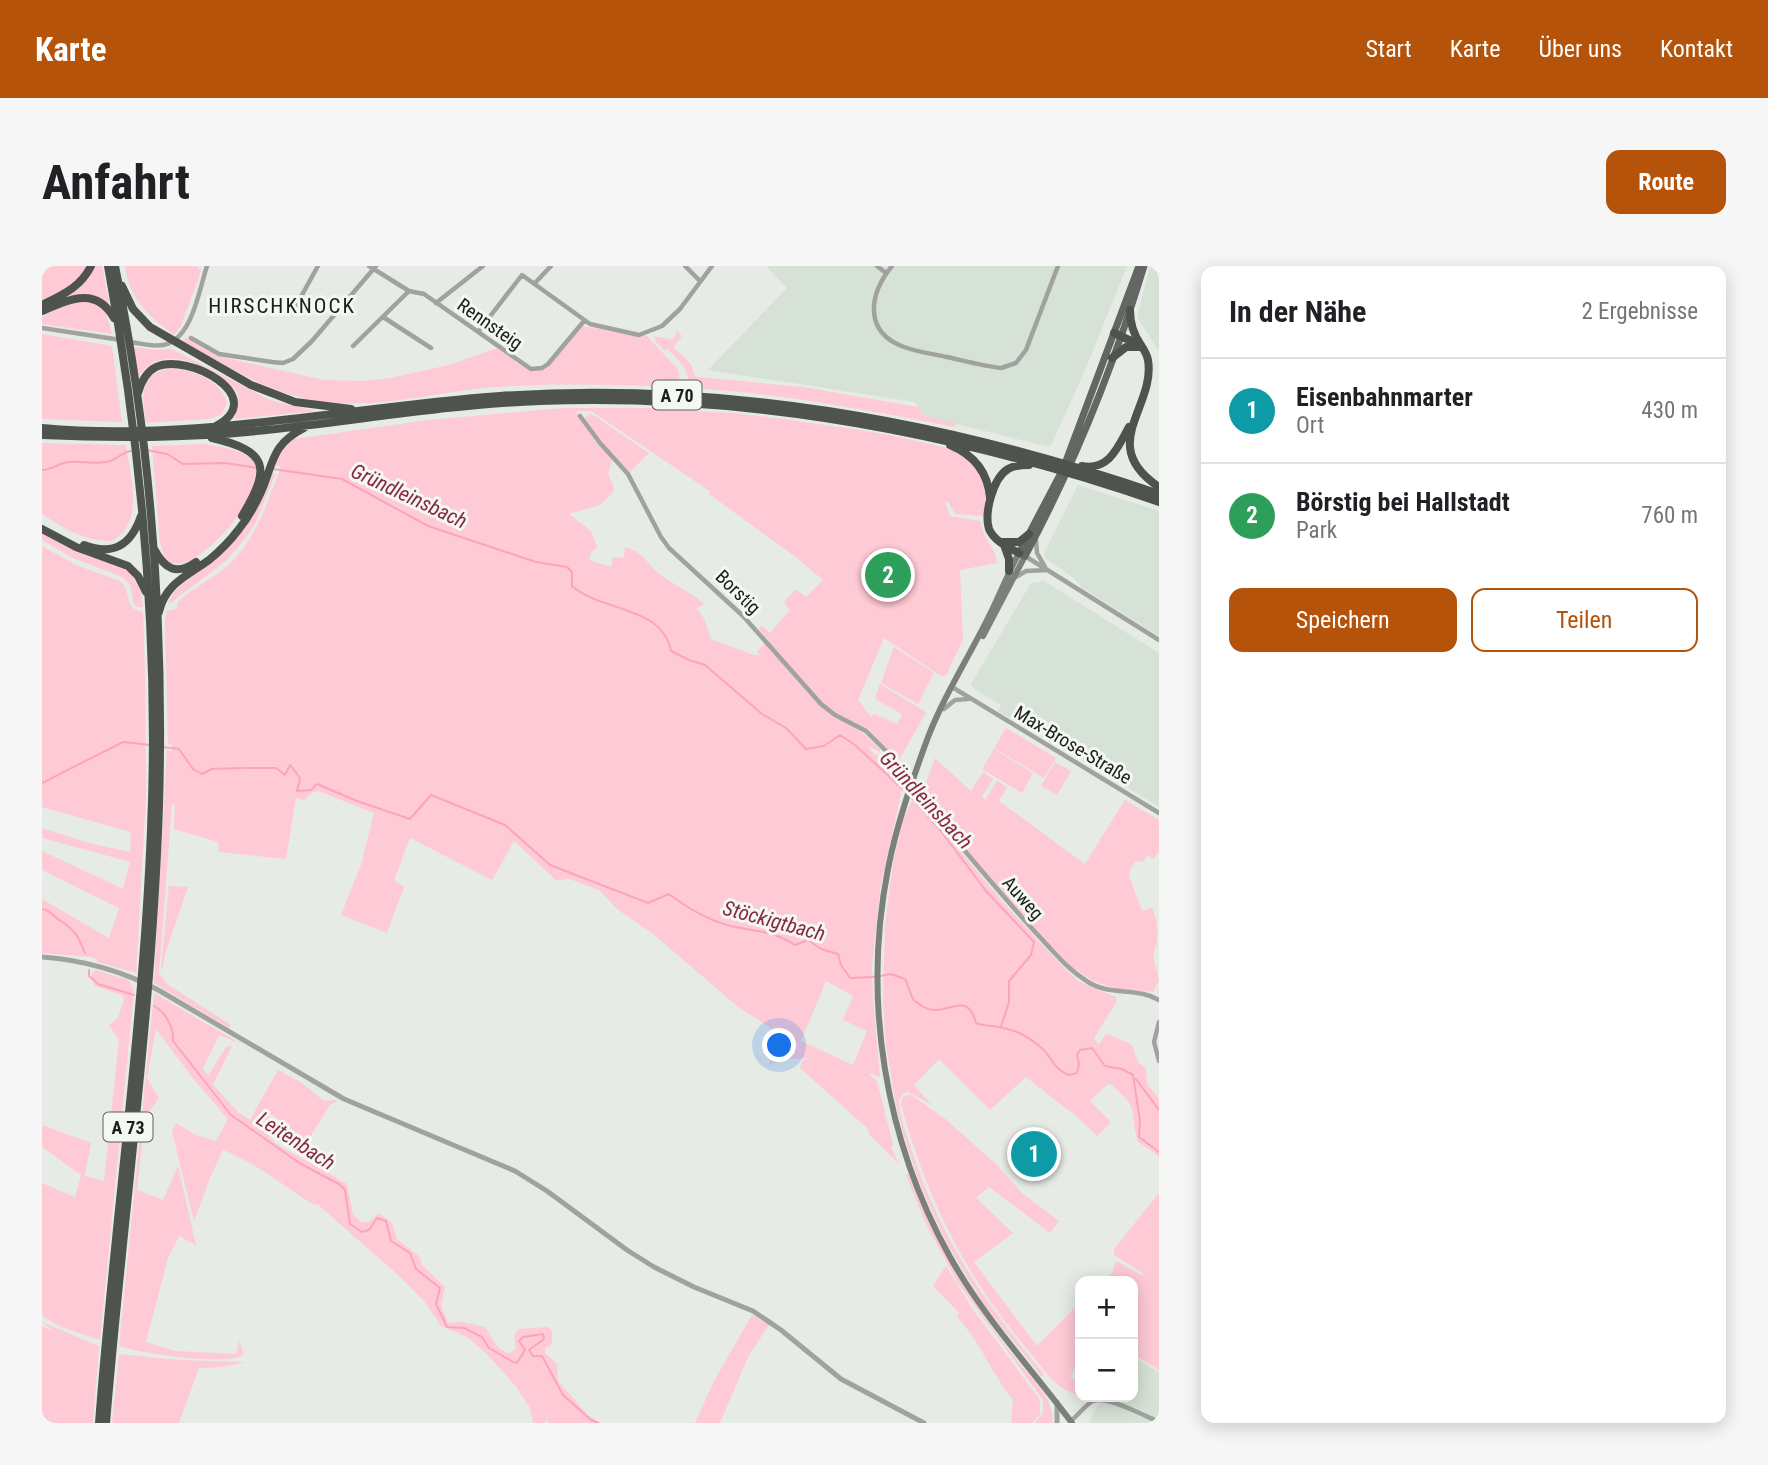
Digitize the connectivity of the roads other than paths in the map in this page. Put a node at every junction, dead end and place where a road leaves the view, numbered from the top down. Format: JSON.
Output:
{"nodes":[{"id":1,"x":91,"y":266,"type":"edge"},
{"id":2,"x":107,"y":266,"type":"edge"},
{"id":3,"x":207,"y":266,"type":"edge"},
{"id":4,"x":318,"y":266,"type":"edge"},
{"id":5,"x":483,"y":266,"type":"edge"},
{"id":6,"x":551,"y":266,"type":"edge"},
{"id":7,"x":685,"y":266,"type":"edge"},
{"id":8,"x":712,"y":266,"type":"edge"},
{"id":9,"x":877,"y":266,"type":"edge"},
{"id":10,"x":892,"y":266,"type":"edge"},
{"id":11,"x":1058,"y":266,"type":"edge"},
{"id":12,"x":1141,"y":266,"type":"edge"},
{"id":13,"x":373,"y":267,"type":"edge"},
{"id":14,"x":116,"y":270,"type":"edge"},
{"id":15,"x":886,"y":273,"type":"junction"},
{"id":16,"x":700,"y":281,"type":"junction"},
{"id":17,"x":535,"y":284,"type":"junction"},
{"id":18,"x":409,"y":291,"type":"junction"},
{"id":19,"x":436,"y":303,"type":"junction"},
{"id":20,"x":42,"y":305,"type":"edge"},
{"id":21,"x":1130,"y":310,"type":"junction"},
{"id":22,"x":42,"y":311,"type":"edge"},
{"id":23,"x":292,"y":313,"type":"dead end"},
{"id":24,"x":383,"y":317,"type":"junction"},
{"id":25,"x":584,"y":321,"type":"junction"},
{"id":26,"x":42,"y":328,"type":"edge"},
{"id":27,"x":121,"y":330,"type":"junction"},
{"id":28,"x":478,"y":332,"type":"junction"},
{"id":29,"x":1117,"y":334,"type":"junction"},
{"id":30,"x":191,"y":338,"type":"dead end"},
{"id":31,"x":353,"y":346,"type":"dead end"},
{"id":32,"x":1142,"y":347,"type":"junction"},
{"id":33,"x":431,"y":348,"type":"dead end"},
{"id":34,"x":126,"y":352,"type":"junction"},
{"id":35,"x":1112,"y":358,"type":"junction"},
{"id":36,"x":136,"y":399,"type":"junction"},
{"id":37,"x":373,"y":410,"type":"junction"},
{"id":38,"x":135,"y":415,"type":"junction"},
{"id":39,"x":580,"y":415,"type":"dead end"},
{"id":40,"x":1134,"y":418,"type":"junction"},
{"id":41,"x":311,"y":425,"type":"junction"},
{"id":42,"x":210,"y":428,"type":"junction"},
{"id":43,"x":43,"y":430,"type":"edge"},
{"id":44,"x":203,"y":435,"type":"junction"},
{"id":45,"x":932,"y":437,"type":"junction"},
{"id":46,"x":1075,"y":446,"type":"junction"},
{"id":47,"x":140,"y":457,"type":"junction"},
{"id":48,"x":1060,"y":464,"type":"junction"},
{"id":49,"x":1049,"y":468,"type":"junction"},
{"id":50,"x":263,"y":470,"type":"junction"},
{"id":51,"x":1159,"y":487,"type":"edge"},
{"id":52,"x":1159,"y":495,"type":"edge"},
{"id":53,"x":1159,"y":502,"type":"edge"},
{"id":54,"x":990,"y":504,"type":"junction"},
{"id":55,"x":142,"y":509,"type":"junction"},
{"id":56,"x":42,"y":523,"type":"edge"},
{"id":57,"x":42,"y":529,"type":"edge"},
{"id":58,"x":1033,"y":535,"type":"junction"},
{"id":59,"x":1002,"y":543,"type":"junction"},
{"id":60,"x":153,"y":547,"type":"junction"},
{"id":61,"x":1022,"y":555,"type":"junction"},
{"id":62,"x":1048,"y":570,"type":"junction"},
{"id":63,"x":1011,"y":575,"type":"junction"},
{"id":64,"x":154,"y":599,"type":"junction"},
{"id":65,"x":155,"y":620,"type":"junction"},
{"id":66,"x":1159,"y":640,"type":"edge"},
{"id":67,"x":953,"y":687,"type":"junction"},
{"id":68,"x":973,"y":701,"type":"junction"},
{"id":69,"x":944,"y":709,"type":"junction"},
{"id":70,"x":919,"y":763,"type":"junction"},
{"id":71,"x":901,"y":766,"type":"joint"},
{"id":72,"x":155,"y":809,"type":"junction"},
{"id":73,"x":1159,"y":813,"type":"edge"},
{"id":74,"x":43,"y":957,"type":"edge"},
{"id":75,"x":1159,"y":1000,"type":"edge"},
{"id":76,"x":1159,"y":1022,"type":"edge"},
{"id":77,"x":1159,"y":1061,"type":"edge"},
{"id":78,"x":1057,"y":1402,"type":"junction"},
{"id":79,"x":1070,"y":1422,"type":"edge"},
{"id":80,"x":1159,"y":1422,"type":"edge"},
{"id":81,"x":99,"y":1423,"type":"edge"},
{"id":82,"x":106,"y":1423,"type":"edge"},
{"id":83,"x":924,"y":1423,"type":"edge"},
{"id":84,"x":1057,"y":1423,"type":"edge"}],
"edges":[{"from":1,"to":20,"type":"highway"},
{"from":2,"to":27,"type":"highway","number":"A 73"},
{"from":3,"to":26,"type":"street"},
{"from":4,"to":23,"type":"street"},
{"from":5,"to":19,"type":"street"},
{"from":6,"to":17,"type":"street"},
{"from":7,"to":16,"type":"street"},
{"from":8,"to":16,"type":"street"},
{"from":9,"to":15,"type":"street"},
{"from":10,"to":15,"type":"street"},
{"from":11,"to":15,"type":"street"},
{"from":12,"to":21,"type":"main road"},
{"from":12,"to":29,"type":"main road"},
{"from":13,"to":18,"type":"street","name":"Rennsteig"},
{"from":13,"to":30,"type":"street"},
{"from":14,"to":27,"type":"highway","number":"A 73"},
{"from":14,"to":37,"type":"highway"},
{"from":16,"to":25,"type":"street"},
{"from":17,"to":25,"type":"street"},
{"from":17,"to":28,"type":"street"},
{"from":18,"to":19,"type":"street","name":"Rennsteig"},
{"from":18,"to":24,"type":"street"},
{"from":19,"to":28,"type":"street","name":"Rennsteig"},
{"from":21,"to":29,"type":"main road"},
{"from":21,"to":32,"type":"highway"},
{"from":22,"to":27,"type":"highway"},
{"from":24,"to":31,"type":"street"},
{"from":24,"to":33,"type":"street"},
{"from":25,"to":28,"type":"street","name":"Rennsteig"},
{"from":27,"to":34,"type":"highway","number":"A 73"},
{"from":29,"to":32,"type":"highway"},
{"from":29,"to":35,"type":"main road"},
{"from":29,"to":46,"type":"main road"},
{"from":32,"to":35,"type":"highway"},
{"from":32,"to":40,"type":"highway"},
{"from":34,"to":36,"type":"highway","number":"A 73"},
{"from":34,"to":38,"type":"highway","number":"A 73"},
{"from":35,"to":46,"type":"main road"},
{"from":36,"to":38,"type":"highway","number":"A 73"},
{"from":36,"to":42,"type":"highway"},
{"from":37,"to":42,"type":"highway","number":"A 70"},
{"from":37,"to":48,"type":"highway","number":"A 70"},
{"from":38,"to":47,"type":"highway","number":"A 73"},
{"from":39,"to":71,"type":"street","name":"Borstig"},
{"from":40,"to":48,"type":"highway"},
{"from":40,"to":51,"type":"highway"},
{"from":41,"to":44,"type":"highway","number":"A 70"},
{"from":41,"to":45,"type":"highway","number":"A 70"},
{"from":41,"to":50,"type":"highway"},
{"from":42,"to":43,"type":"highway","number":"A 70"},
{"from":43,"to":44,"type":"highway","number":"A 70"},
{"from":44,"to":50,"type":"highway"},
{"from":45,"to":49,"type":"highway","number":"A 70"},
{"from":45,"to":54,"type":"highway"},
{"from":46,"to":58,"type":"main road"},
{"from":47,"to":55,"type":"highway","number":"A 73"},
{"from":47,"to":60,"type":"highway","number":"A 73"},
{"from":48,"to":52,"type":"highway","number":"A 70"},
{"from":49,"to":53,"type":"highway","number":"A 70"},
{"from":49,"to":54,"type":"highway"},
{"from":50,"to":60,"type":"highway"},
{"from":50,"to":64,"type":"highway"},
{"from":54,"to":59,"type":"highway"},
{"from":55,"to":56,"type":"highway"},
{"from":55,"to":64,"type":"highway","number":"A 73"},
{"from":57,"to":64,"type":"highway"},
{"from":58,"to":59,"type":"highway"},
{"from":58,"to":61,"type":"main road"},
{"from":58,"to":62,"type":"street"},
{"from":59,"to":61,"type":"highway"},
{"from":59,"to":63,"type":"highway"},
{"from":60,"to":64,"type":"highway","number":"A 73"},
{"from":61,"to":62,"type":"street"},
{"from":61,"to":63,"type":"main road"},
{"from":62,"to":63,"type":"street"},
{"from":62,"to":66,"type":"street"},
{"from":63,"to":67,"type":"main road"},
{"from":64,"to":65,"type":"highway"},
{"from":64,"to":65,"type":"highway","number":"A 73"},
{"from":65,"to":72,"type":"highway","number":"A 73"},
{"from":67,"to":68,"type":"street","name":"Max-Brose-Straße"},
{"from":67,"to":69,"type":"main road"},
{"from":67,"to":70,"type":"main road"},
{"from":68,"to":69,"type":"street"},
{"from":68,"to":73,"type":"street","name":"Max-Brose-Straße"},
{"from":69,"to":70,"type":"main road"},
{"from":70,"to":78,"type":"main road"},
{"from":71,"to":75,"type":"street","name":"Auweg"},
{"from":72,"to":81,"type":"highway","number":"A 73"},
{"from":72,"to":82,"type":"highway","number":"A 73"},
{"from":74,"to":83,"type":"street"},
{"from":76,"to":77,"type":"street"},
{"from":78,"to":79,"type":"main road"},
{"from":78,"to":84,"type":"street"},
{"from":79,"to":80,"type":"street"}]}
